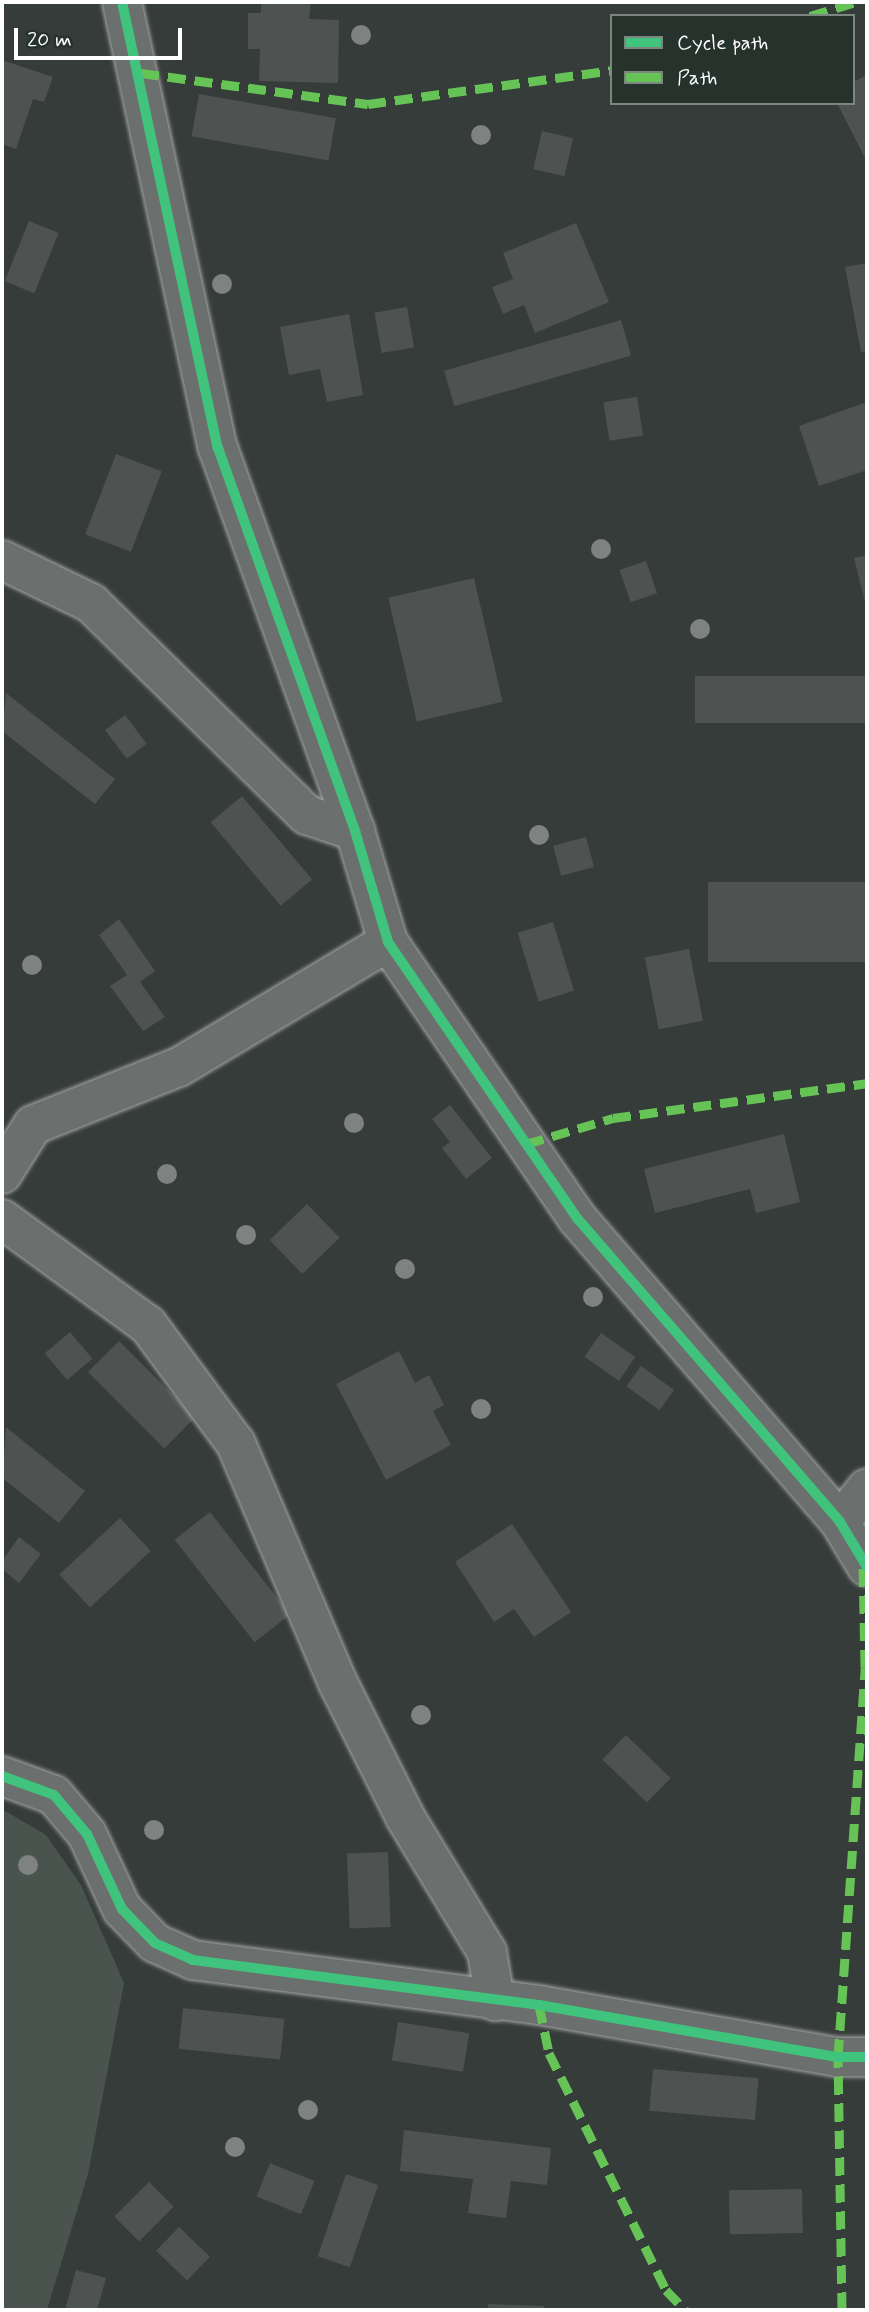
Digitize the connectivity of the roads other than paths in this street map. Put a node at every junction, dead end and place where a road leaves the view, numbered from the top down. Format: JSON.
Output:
{"nodes":[{"id":1,"x":122,"y":2,"type":"edge"},
{"id":2,"x":2,"y":560,"type":"edge"},
{"id":3,"x":355,"y":831,"type":"junction"},
{"id":4,"x":387,"y":942,"type":"junction"},
{"id":5,"x":2,"y":1174,"type":"edge"},
{"id":6,"x":2,"y":1219,"type":"edge"},
{"id":7,"x":867,"y":1489,"type":"edge"},
{"id":8,"x":840,"y":1522,"type":"junction"},
{"id":9,"x":867,"y":1567,"type":"edge"},
{"id":10,"x":2,"y":1776,"type":"edge"},
{"id":11,"x":495,"y":2001,"type":"junction"},
{"id":12,"x":867,"y":2057,"type":"edge"}],
"edges":[{"from":1,"to":3,"type":"street"},
{"from":2,"to":3,"type":"street"},
{"from":3,"to":4,"type":"street"},
{"from":4,"to":5,"type":"street"},
{"from":4,"to":8,"type":"street"},
{"from":6,"to":11,"type":"street"},
{"from":7,"to":8,"type":"street"},
{"from":8,"to":9,"type":"street"},
{"from":10,"to":11,"type":"street"},
{"from":11,"to":12,"type":"street"}]}
